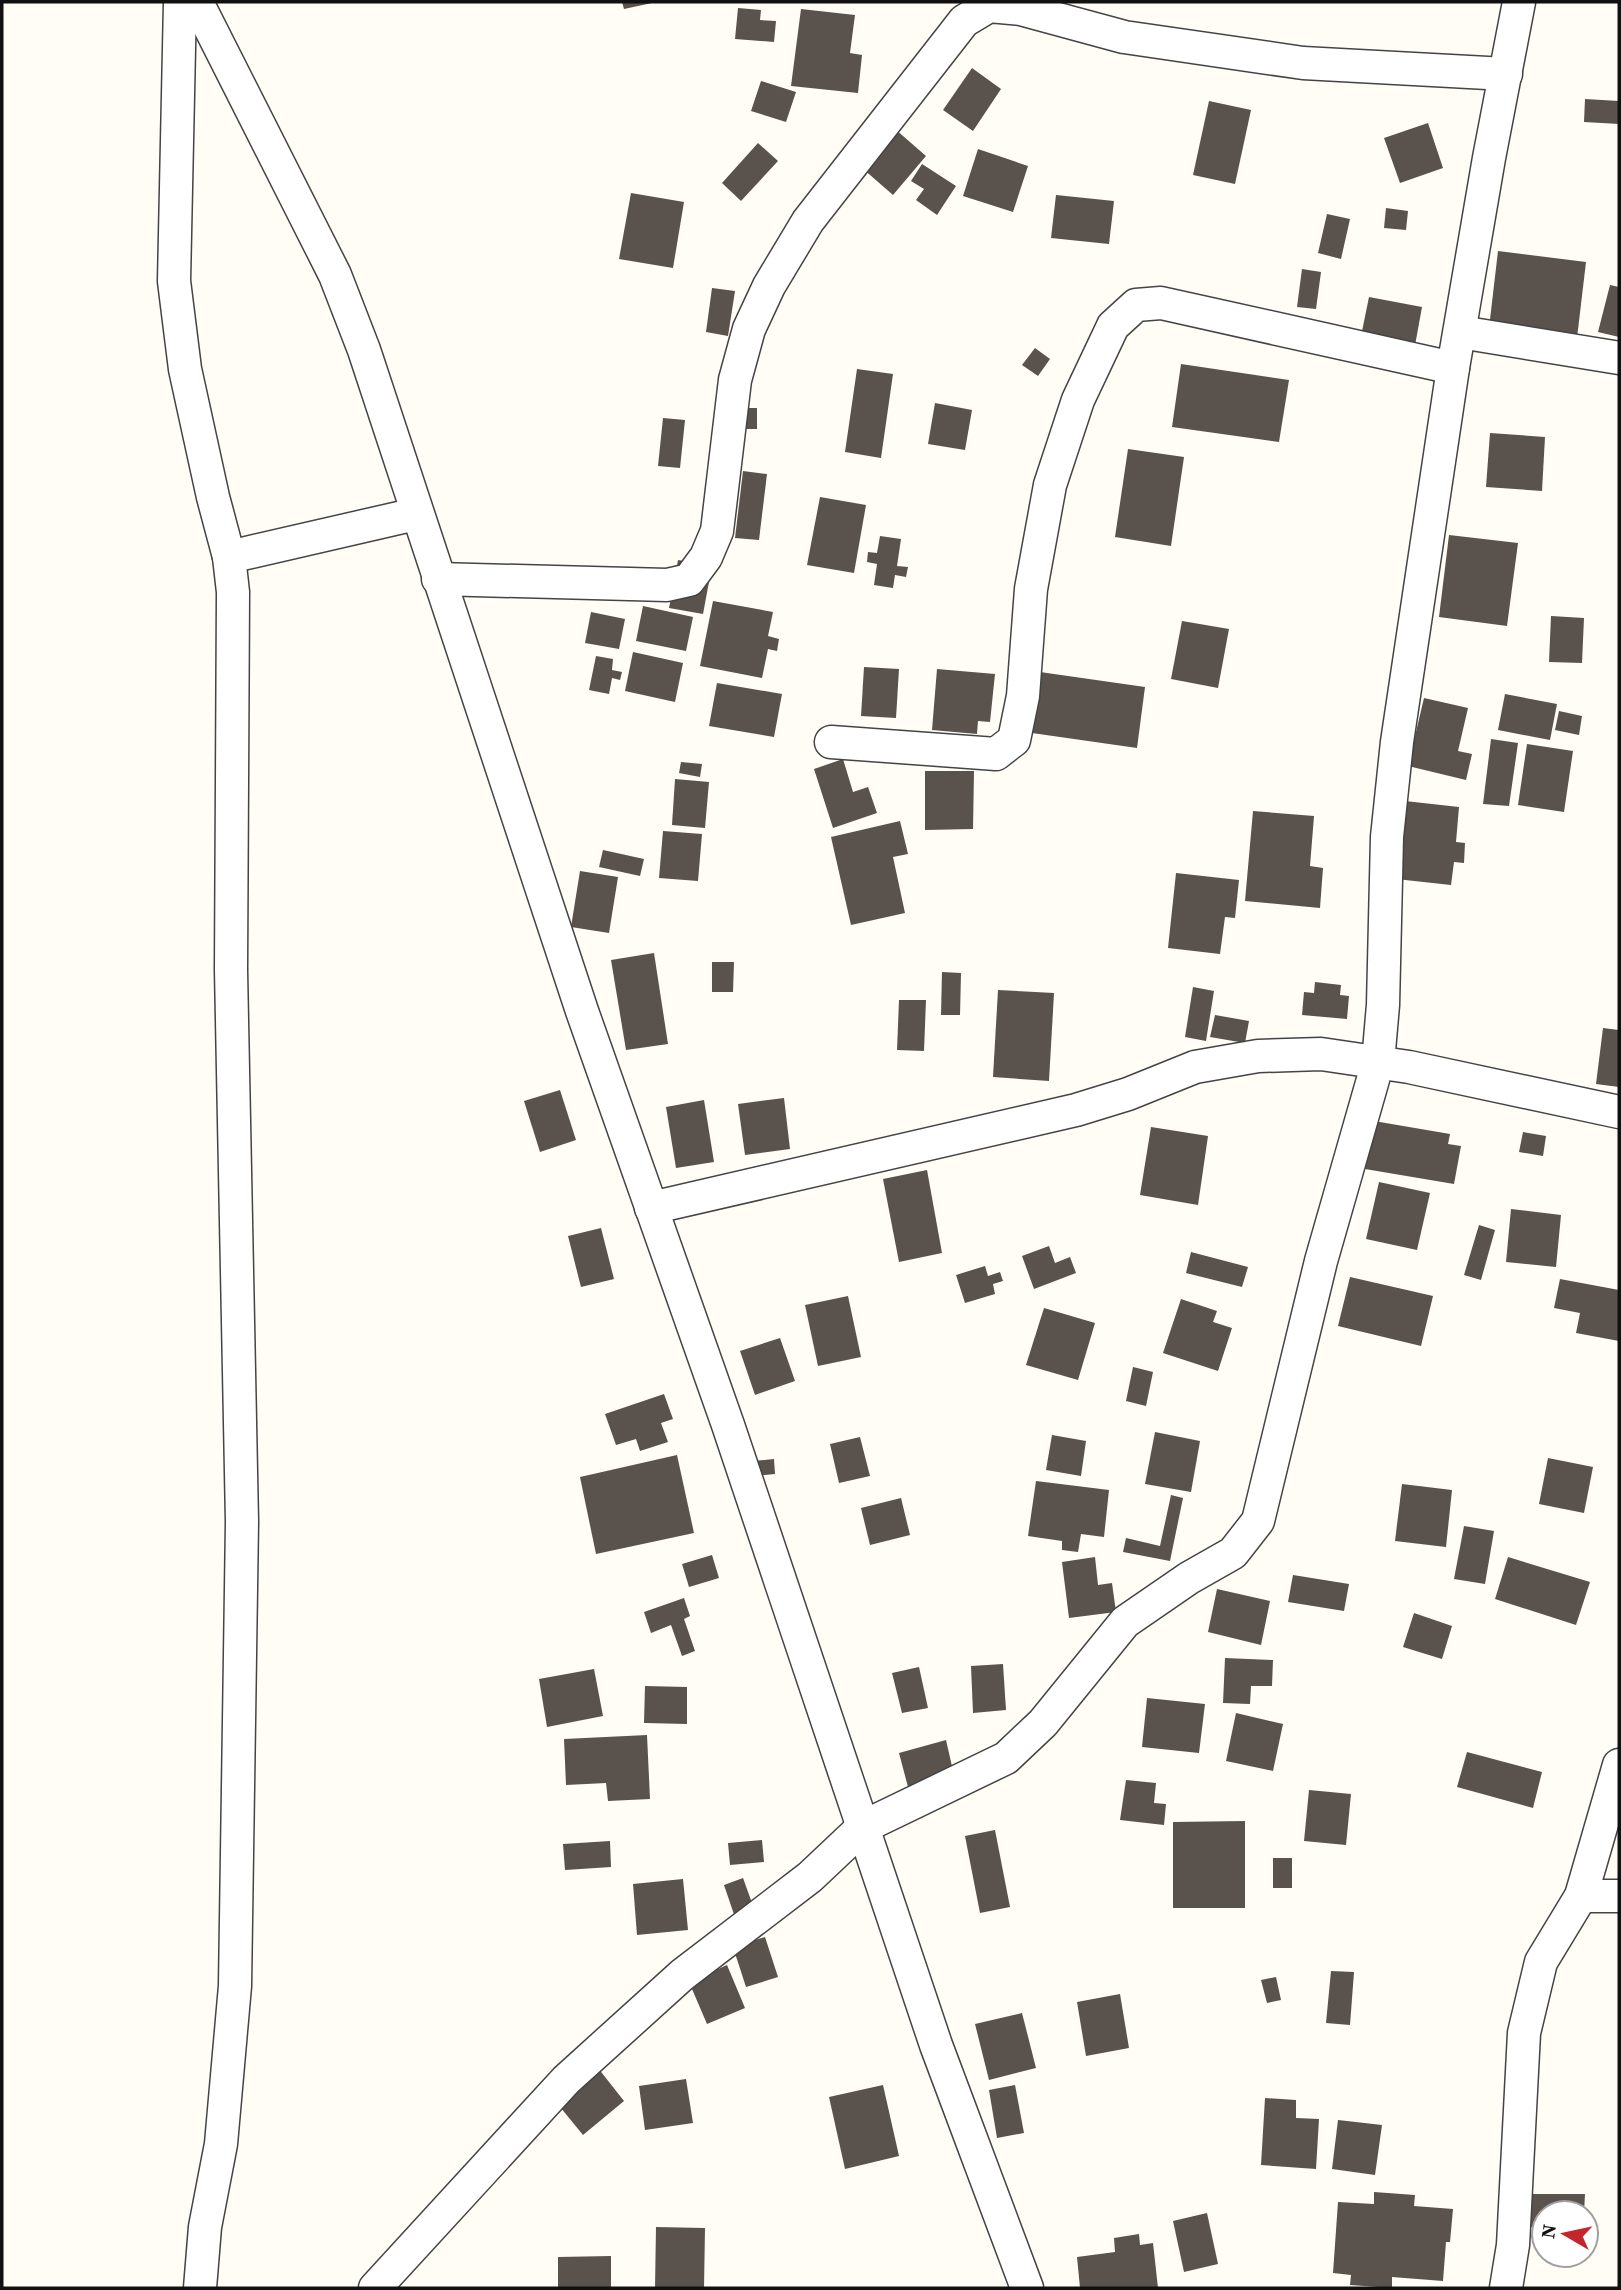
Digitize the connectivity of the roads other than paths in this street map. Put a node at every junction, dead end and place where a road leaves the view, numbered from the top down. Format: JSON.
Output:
{"nodes":[{"id":1,"x":180,"y":2,"type":"edge"},
{"id":2,"x":197,"y":2,"type":"edge"},
{"id":3,"x":1519,"y":2,"type":"edge"},
{"id":4,"x":1506,"y":74,"type":"junction"},
{"id":5,"x":1460,"y":332,"type":"junction"},
{"id":6,"x":1619,"y":358,"type":"edge"},
{"id":7,"x":1453,"y":368,"type":"junction"},
{"id":8,"x":416,"y":514,"type":"junction"},
{"id":9,"x":229,"y":558,"type":"junction"},
{"id":10,"x":438,"y":579,"type":"junction"},
{"id":11,"x":831,"y":742,"type":"dead end"},
{"id":12,"x":1378,"y":1062,"type":"junction"},
{"id":13,"x":1619,"y":1112,"type":"edge"},
{"id":14,"x":651,"y":1208,"type":"junction"},
{"id":15,"x":1619,"y":1765,"type":"edge"},
{"id":16,"x":863,"y":1827,"type":"junction"},
{"id":17,"x":1581,"y":1896,"type":"junction"},
{"id":18,"x":1619,"y":1896,"type":"edge"},
{"id":19,"x":200,"y":2288,"type":"edge"},
{"id":20,"x":375,"y":2288,"type":"edge"},
{"id":21,"x":1027,"y":2288,"type":"edge"},
{"id":22,"x":1506,"y":2288,"type":"edge"}],
"edges":[{"from":1,"to":9,"type":"street"},
{"from":2,"to":8,"type":"street"},
{"from":3,"to":4,"type":"street"},
{"from":4,"to":5,"type":"street"},
{"from":4,"to":10,"type":"street"},
{"from":5,"to":6,"type":"street"},
{"from":5,"to":7,"type":"street"},
{"from":7,"to":11,"type":"street"},
{"from":7,"to":12,"type":"street"},
{"from":8,"to":9,"type":"street"},
{"from":8,"to":10,"type":"street"},
{"from":9,"to":19,"type":"street"},
{"from":10,"to":14,"type":"street"},
{"from":12,"to":13,"type":"street"},
{"from":12,"to":14,"type":"street"},
{"from":12,"to":16,"type":"street"},
{"from":14,"to":16,"type":"street"},
{"from":15,"to":17,"type":"street"},
{"from":16,"to":20,"type":"street"},
{"from":16,"to":21,"type":"street"},
{"from":17,"to":18,"type":"street"},
{"from":17,"to":22,"type":"street"}]}
